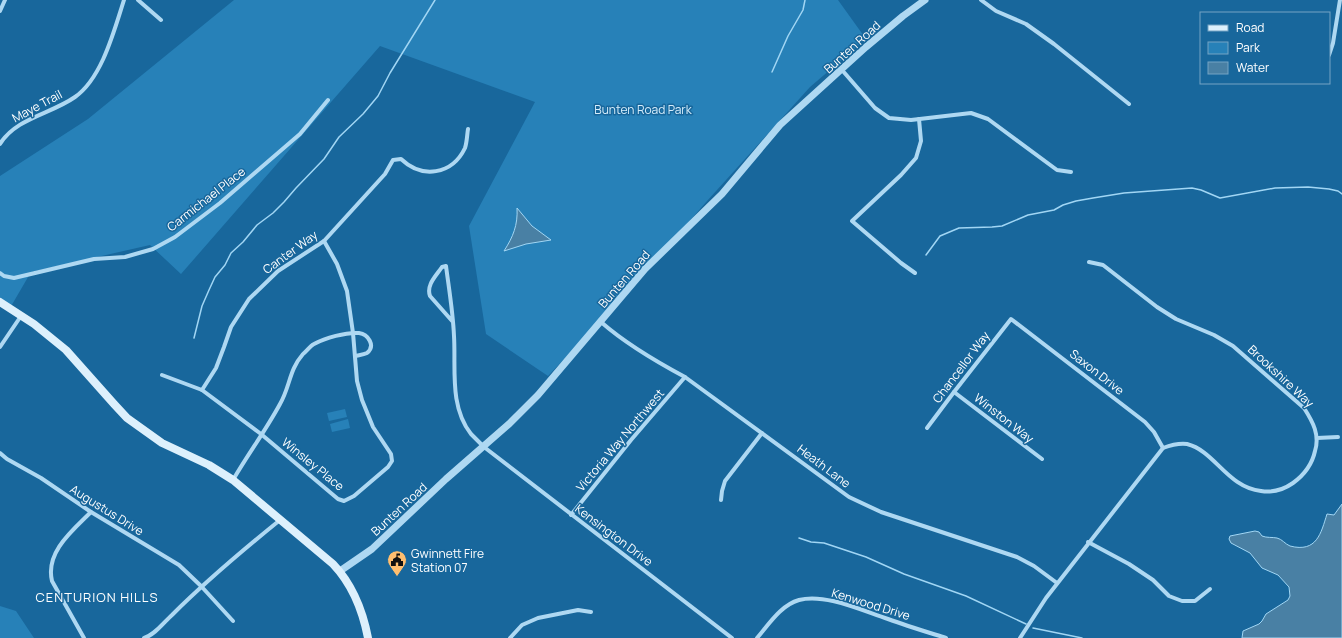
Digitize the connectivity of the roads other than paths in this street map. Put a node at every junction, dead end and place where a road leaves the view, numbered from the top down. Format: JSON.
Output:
{"nodes":[{"id":1,"x":6,"y":0,"type":"edge"},
{"id":2,"x":124,"y":0,"type":"edge"},
{"id":3,"x":138,"y":0,"type":"edge"},
{"id":4,"x":925,"y":0,"type":"edge"},
{"id":5,"x":981,"y":0,"type":"edge"},
{"id":6,"x":1340,"y":0,"type":"edge"},
{"id":7,"x":0,"y":11,"type":"edge"},
{"id":8,"x":161,"y":20,"type":"dead end"},
{"id":9,"x":1330,"y":52,"type":"edge"},
{"id":10,"x":842,"y":70,"type":"junction"},
{"id":11,"x":328,"y":100,"type":"dead end"},
{"id":12,"x":1129,"y":104,"type":"dead end"},
{"id":13,"x":920,"y":120,"type":"junction"},
{"id":14,"x":468,"y":129,"type":"dead end"},
{"id":15,"x":0,"y":144,"type":"edge"},
{"id":16,"x":1071,"y":172,"type":"dead end"},
{"id":17,"x":324,"y":241,"type":"junction"},
{"id":18,"x":1089,"y":262,"type":"dead end"},
{"id":19,"x":0,"y":273,"type":"edge"},
{"id":20,"x":915,"y":273,"type":"dead end"},
{"id":21,"x":0,"y":302,"type":"edge"},
{"id":22,"x":21,"y":315,"type":"junction"},
{"id":23,"x":1011,"y":319,"type":"joint"},
{"id":24,"x":453,"y":322,"type":"junction"},
{"id":25,"x":601,"y":322,"type":"junction"},
{"id":26,"x":353,"y":333,"type":"junction"},
{"id":27,"x":0,"y":347,"type":"edge"},
{"id":28,"x":355,"y":356,"type":"junction"},
{"id":29,"x":162,"y":375,"type":"dead end"},
{"id":30,"x":685,"y":377,"type":"junction"},
{"id":31,"x":202,"y":390,"type":"junction"},
{"id":32,"x":954,"y":392,"type":"junction"},
{"id":33,"x":928,"y":428,"type":"dead end"},
{"id":34,"x":762,"y":433,"type":"junction"},
{"id":35,"x":261,"y":434,"type":"junction"},
{"id":36,"x":1338,"y":437,"type":"dead end"},
{"id":37,"x":1317,"y":438,"type":"junction"},
{"id":38,"x":484,"y":447,"type":"junction"},
{"id":39,"x":1163,"y":448,"type":"junction"},
{"id":40,"x":0,"y":453,"type":"edge"},
{"id":41,"x":1042,"y":459,"type":"dead end"},
{"id":42,"x":234,"y":480,"type":"junction"},
{"id":43,"x":721,"y":500,"type":"dead end"},
{"id":44,"x":91,"y":512,"type":"junction"},
{"id":45,"x":571,"y":515,"type":"junction"},
{"id":46,"x":280,"y":519,"type":"junction"},
{"id":47,"x":1088,"y":542,"type":"junction"},
{"id":48,"x":340,"y":571,"type":"junction"},
{"id":49,"x":1057,"y":583,"type":"junction"},
{"id":50,"x":201,"y":586,"type":"junction"},
{"id":51,"x":1210,"y":589,"type":"dead end"},
{"id":52,"x":591,"y":612,"type":"dead end"},
{"id":53,"x":233,"y":621,"type":"dead end"},
{"id":54,"x":84,"y":638,"type":"edge"},
{"id":55,"x":144,"y":638,"type":"edge"},
{"id":56,"x":368,"y":638,"type":"edge"},
{"id":57,"x":510,"y":638,"type":"edge"},
{"id":58,"x":732,"y":638,"type":"edge"},
{"id":59,"x":757,"y":638,"type":"edge"},
{"id":60,"x":946,"y":638,"type":"edge"},
{"id":61,"x":1020,"y":638,"type":"edge"}],
"edges":[{"from":1,"to":7,"type":"street"},
{"from":2,"to":15,"type":"street","name":"Maye Trail"},
{"from":3,"to":8,"type":"street"},
{"from":4,"to":10,"type":"street","name":"Bunten Road"},
{"from":5,"to":12,"type":"street"},
{"from":6,"to":9,"type":"street"},
{"from":10,"to":13,"type":"street"},
{"from":10,"to":25,"type":"street","name":"Bunten Road"},
{"from":11,"to":19,"type":"street","name":"Carmichael Place"},
{"from":13,"to":16,"type":"street"},
{"from":13,"to":20,"type":"street"},
{"from":14,"to":17,"type":"street","name":"Canter Way"},
{"from":17,"to":26,"type":"street","name":"Winsley Place"},
{"from":17,"to":31,"type":"street","name":"Canter Way"},
{"from":18,"to":37,"type":"street","name":"Brookshire Way"},
{"from":21,"to":22,"type":"main road"},
{"from":22,"to":27,"type":"street"},
{"from":22,"to":42,"type":"main road"},
{"from":23,"to":32,"type":"street","name":"Chancellor Way"},
{"from":23,"to":39,"type":"street","name":"Saxon Drive"},
{"from":24,"to":24,"type":"street","name":"Kensington Drive"},
{"from":24,"to":38,"type":"street","name":"Kensington Drive"},
{"from":25,"to":30,"type":"street","name":"Heath Lane"},
{"from":25,"to":38,"type":"street","name":"Bunten Road"},
{"from":26,"to":28,"type":"street","name":"Winsley Place"},
{"from":26,"to":28,"type":"street"},
{"from":26,"to":35,"type":"street"},
{"from":28,"to":35,"type":"street","name":"Winsley Place"},
{"from":29,"to":31,"type":"street","name":"Winsley Place"},
{"from":30,"to":34,"type":"street","name":"Heath Lane"},
{"from":30,"to":45,"type":"street","name":"Victoria Way Northwest"},
{"from":31,"to":35,"type":"street","name":"Winsley Place"},
{"from":32,"to":33,"type":"street","name":"Chancellor Way"},
{"from":32,"to":41,"type":"street","name":"Winston Way"},
{"from":34,"to":43,"type":"street"},
{"from":34,"to":49,"type":"street","name":"Heath Lane"},
{"from":35,"to":42,"type":"street"},
{"from":36,"to":37,"type":"street"},
{"from":37,"to":39,"type":"street","name":"Brookshire Way"},
{"from":38,"to":45,"type":"street","name":"Kensington Drive"},
{"from":38,"to":48,"type":"street","name":"Bunten Road"},
{"from":39,"to":47,"type":"street"},
{"from":40,"to":44,"type":"street","name":"Augustus Drive"},
{"from":42,"to":46,"type":"main road"},
{"from":44,"to":50,"type":"street","name":"Augustus Drive"},
{"from":44,"to":54,"type":"street"},
{"from":45,"to":58,"type":"street","name":"Kensington Drive"},
{"from":46,"to":48,"type":"main road"},
{"from":46,"to":50,"type":"street"},
{"from":47,"to":49,"type":"street"},
{"from":47,"to":51,"type":"street"},
{"from":48,"to":56,"type":"main road"},
{"from":49,"to":61,"type":"street"},
{"from":50,"to":53,"type":"street","name":"Augustus Drive"},
{"from":50,"to":55,"type":"street"},
{"from":52,"to":57,"type":"street"},
{"from":59,"to":60,"type":"street","name":"Kenwood Drive"}]}
